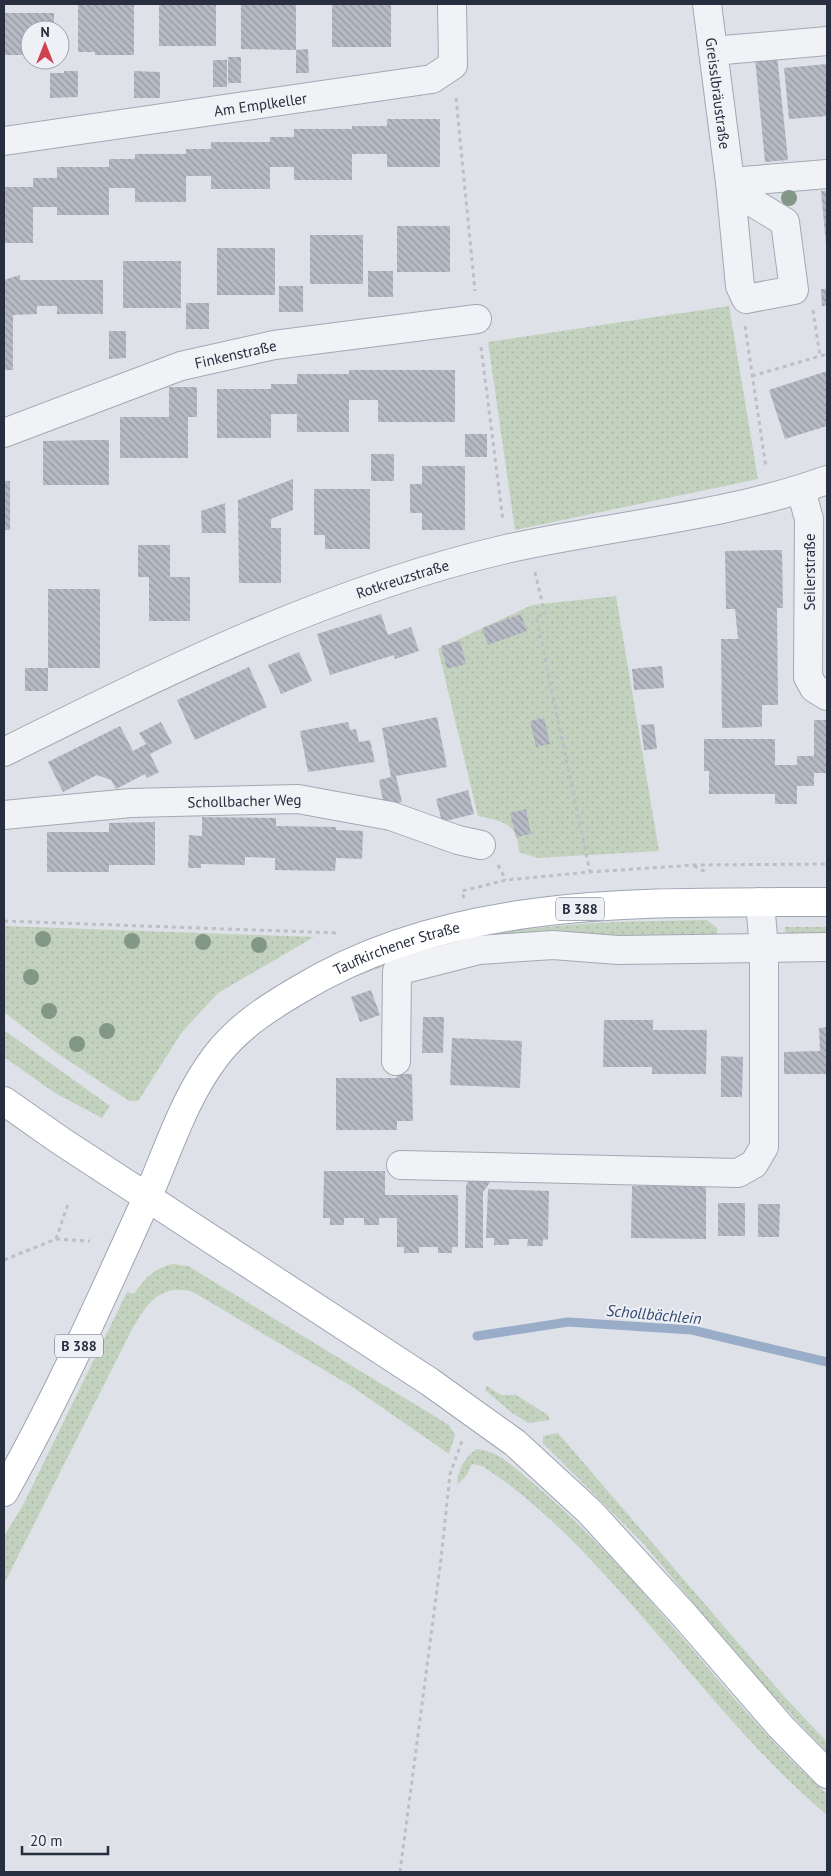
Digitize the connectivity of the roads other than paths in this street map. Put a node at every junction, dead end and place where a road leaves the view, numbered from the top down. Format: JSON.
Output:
{"nodes":[{"id":1,"x":452,"y":4,"type":"edge"},
{"id":2,"x":707,"y":4,"type":"edge"},
{"id":3,"x":827,"y":41,"type":"edge"},
{"id":4,"x":713,"y":51,"type":"junction"},
{"id":5,"x":4,"y":141,"type":"edge"},
{"id":6,"x":827,"y":174,"type":"edge"},
{"id":7,"x":730,"y":182,"type":"junction"},
{"id":8,"x":478,"y":319,"type":"dead end"},
{"id":9,"x":4,"y":433,"type":"edge"},
{"id":10,"x":827,"y":480,"type":"edge"},
{"id":11,"x":801,"y":490,"type":"junction"},
{"id":12,"x":818,"y":655,"type":"edge"},
{"id":13,"x":827,"y":696,"type":"edge"},
{"id":14,"x":4,"y":752,"type":"edge"},
{"id":15,"x":4,"y":815,"type":"edge"},
{"id":16,"x":481,"y":846,"type":"dead end"},
{"id":17,"x":760,"y":902,"type":"junction"},
{"id":18,"x":827,"y":902,"type":"edge"},
{"id":19,"x":827,"y":947,"type":"edge"},
{"id":20,"x":764,"y":949,"type":"junction"},
{"id":21,"x":396,"y":1061,"type":"dead end"},
{"id":22,"x":4,"y":1101,"type":"edge"},
{"id":23,"x":401,"y":1165,"type":"dead end"},
{"id":24,"x":148,"y":1197,"type":"junction"},
{"id":25,"x":4,"y":1492,"type":"edge"},
{"id":26,"x":827,"y":1774,"type":"edge"}],
"edges":[{"from":1,"to":5,"type":"street","name":"Am Emplkeller"},
{"from":2,"to":4,"type":"street","name":"Greisslbräustraße"},
{"from":3,"to":4,"type":"street"},
{"from":4,"to":7,"type":"street","name":"Greisslbräustraße"},
{"from":6,"to":7,"type":"street"},
{"from":7,"to":7,"type":"street","name":"Greisslbräustraße"},
{"from":8,"to":9,"type":"street","name":"Finkenstraße"},
{"from":10,"to":11,"type":"street","name":"Rotkreuzstraße"},
{"from":11,"to":12,"type":"street","name":"Seilerstraße"},
{"from":11,"to":14,"type":"street","name":"Rotkreuzstraße"},
{"from":12,"to":13,"type":"street","name":"Seilerstraße"},
{"from":15,"to":16,"type":"street","name":"Schollbacher Weg"},
{"from":17,"to":18,"type":"main road","name":"Taufkirchener Straße","number":"B 388"},
{"from":17,"to":20,"type":"street"},
{"from":17,"to":24,"type":"main road","name":"Taufkirchener Straße","number":"B 388"},
{"from":19,"to":20,"type":"street","name":"Taufkirchener Straße"},
{"from":20,"to":21,"type":"street","name":"Taufkirchener Straße"},
{"from":20,"to":23,"type":"street"},
{"from":22,"to":24,"type":"main road"},
{"from":24,"to":25,"type":"main road","number":"B 388"},
{"from":24,"to":26,"type":"main road"}]}
